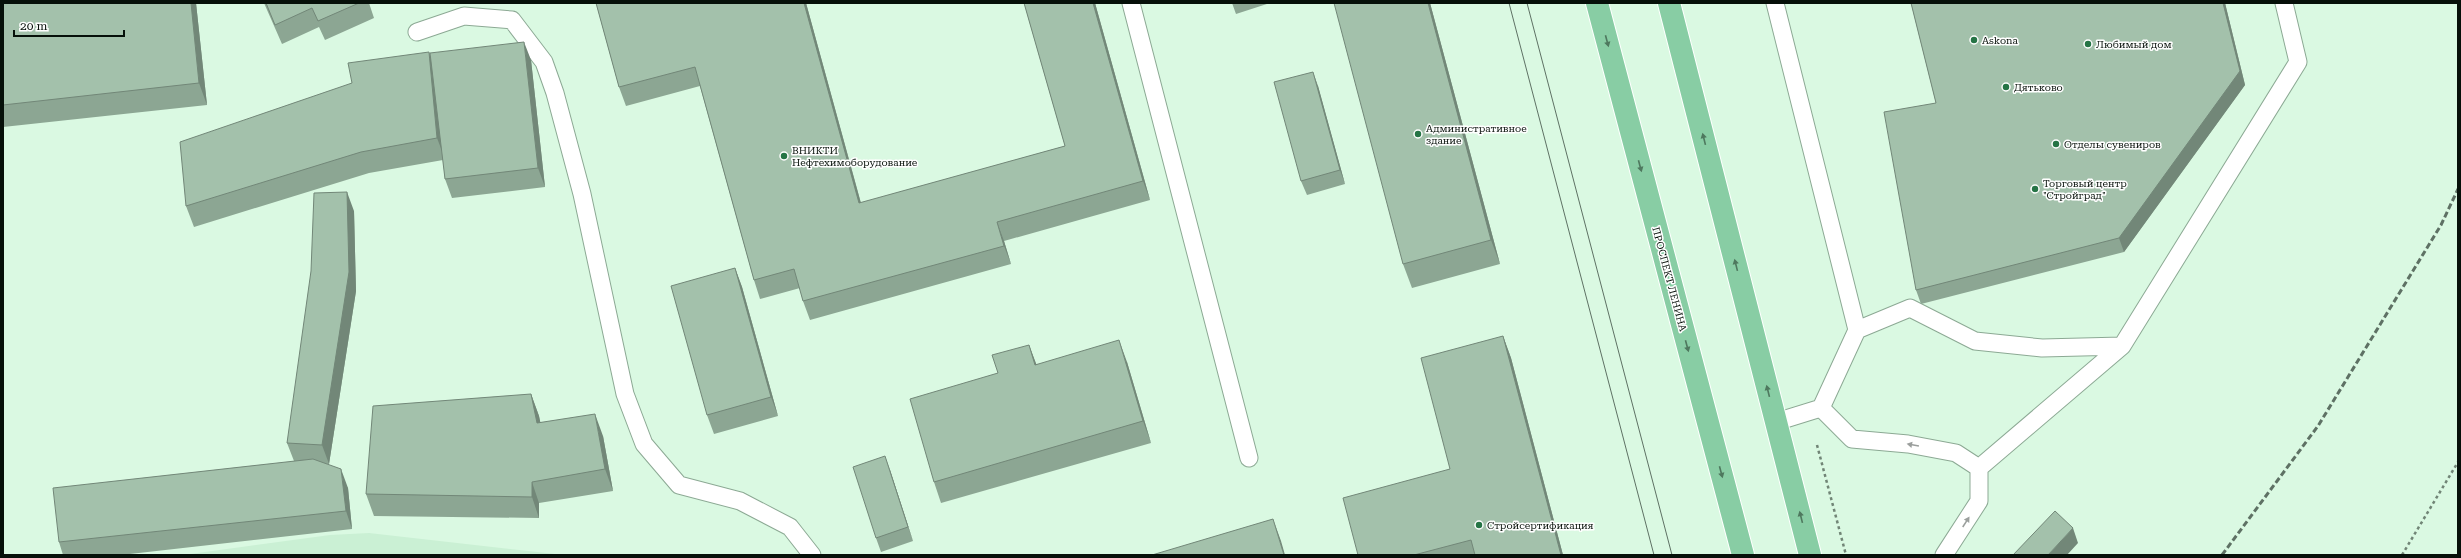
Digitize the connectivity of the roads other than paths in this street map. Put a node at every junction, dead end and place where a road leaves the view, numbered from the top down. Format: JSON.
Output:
{"nodes":[{"id":1,"x":1131,"y":3,"type":"edge"},
{"id":2,"x":1596,"y":3,"type":"edge"},
{"id":3,"x":1669,"y":3,"type":"edge"},
{"id":4,"x":1775,"y":3,"type":"edge"},
{"id":5,"x":2284,"y":3,"type":"edge"},
{"id":6,"x":417,"y":32,"type":"dead end"},
{"id":7,"x":1857,"y":330,"type":"junction"},
{"id":8,"x":2122,"y":346,"type":"junction"},
{"id":9,"x":1814,"y":410,"type":"junction"},
{"id":10,"x":1776,"y":422,"type":"junction"},
{"id":11,"x":1249,"y":458,"type":"dead end"},
{"id":12,"x":1979,"y":468,"type":"junction"},
{"id":13,"x":812,"y":555,"type":"edge"},
{"id":14,"x":1743,"y":555,"type":"edge"},
{"id":15,"x":1810,"y":555,"type":"edge"},
{"id":16,"x":1944,"y":555,"type":"edge"}],
"edges":[{"from":1,"to":11,"type":"lane"},
{"from":2,"to":14,"type":"main road","name":"ПРОСПЕКТ ЛЕНИНА","one_way":true},
{"from":10,"to":3,"type":"main road","one_way":true},
{"from":4,"to":7,"type":"lane"},
{"from":5,"to":8,"type":"lane"},
{"from":6,"to":13,"type":"lane"},
{"from":7,"to":8,"type":"lane"},
{"from":7,"to":9,"type":"lane"},
{"from":8,"to":12,"type":"lane"},
{"from":9,"to":10,"type":"lane"},
{"from":12,"to":9,"type":"lane","one_way":true},
{"from":15,"to":10,"type":"main road","one_way":true},
{"from":16,"to":12,"type":"lane","one_way":true}]}
